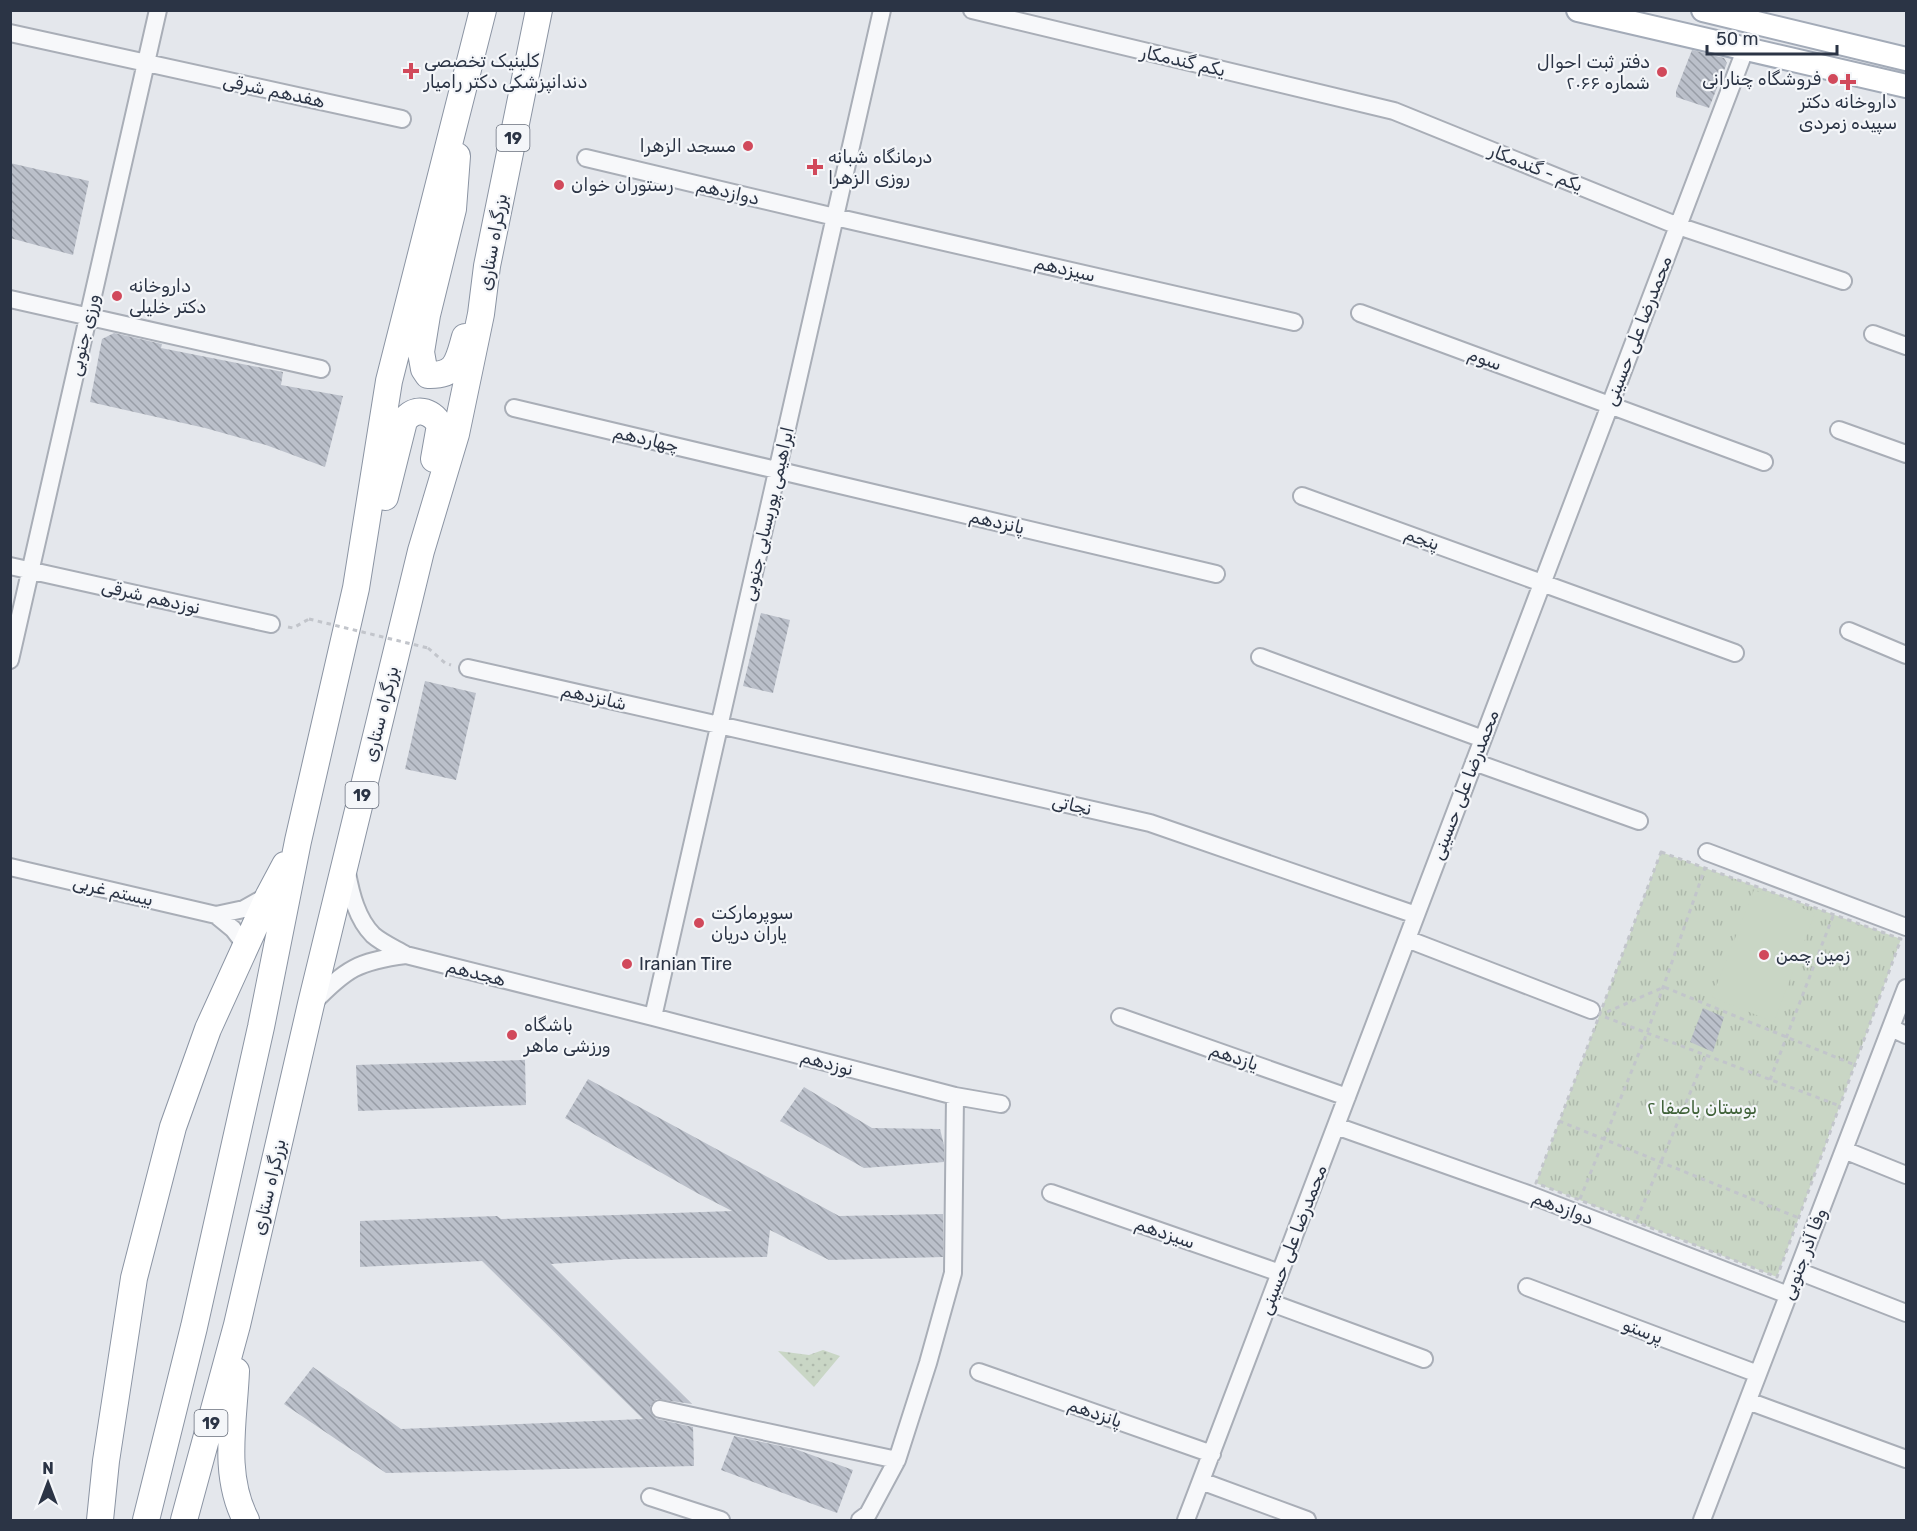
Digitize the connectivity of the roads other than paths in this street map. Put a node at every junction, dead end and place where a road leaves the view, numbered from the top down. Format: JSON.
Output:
{"nodes":[{"id":1,"x":158,"y":10,"type":"edge"},
{"id":2,"x":483,"y":10,"type":"edge"},
{"id":3,"x":539,"y":10,"type":"edge"},
{"id":4,"x":882,"y":10,"type":"edge"},
{"id":5,"x":972,"y":10,"type":"edge"},
{"id":6,"x":1578,"y":10,"type":"edge"},
{"id":7,"x":1703,"y":10,"type":"edge"},
{"id":8,"x":10,"y":33,"type":"edge"},
{"id":9,"x":1745,"y":50,"type":"junction"},
{"id":10,"x":1906,"y":59,"type":"edge"},
{"id":11,"x":146,"y":63,"type":"junction"},
{"id":12,"x":1906,"y":86,"type":"edge"},
{"id":13,"x":1394,"y":111,"type":"joint"},
{"id":14,"x":458,"y":114,"type":"junction"},
{"id":15,"x":402,"y":119,"type":"dead end"},
{"id":16,"x":586,"y":158,"type":"dead end"},
{"id":17,"x":835,"y":217,"type":"junction"},
{"id":18,"x":1678,"y":226,"type":"junction"},
{"id":19,"x":487,"y":266,"type":"junction"},
{"id":20,"x":1843,"y":281,"type":"dead end"},
{"id":21,"x":10,"y":299,"type":"edge"},
{"id":22,"x":1360,"y":314,"type":"dead end"},
{"id":23,"x":88,"y":317,"type":"junction"},
{"id":24,"x":1294,"y":322,"type":"dead end"},
{"id":25,"x":1873,"y":334,"type":"dead end"},
{"id":26,"x":1906,"y":346,"type":"edge"},
{"id":27,"x":321,"y":369,"type":"dead end"},
{"id":28,"x":1610,"y":405,"type":"junction"},
{"id":29,"x":514,"y":408,"type":"dead end"},
{"id":30,"x":1839,"y":430,"type":"dead end"},
{"id":31,"x":1906,"y":454,"type":"edge"},
{"id":32,"x":1764,"y":462,"type":"dead end"},
{"id":33,"x":778,"y":470,"type":"junction"},
{"id":34,"x":1302,"y":496,"type":"dead end"},
{"id":35,"x":421,"y":551,"type":"junction"},
{"id":36,"x":10,"y":566,"type":"edge"},
{"id":37,"x":31,"y":570,"type":"junction"},
{"id":38,"x":1216,"y":574,"type":"dead end"},
{"id":39,"x":1542,"y":583,"type":"junction"},
{"id":40,"x":356,"y":588,"type":"junction"},
{"id":41,"x":271,"y":624,"type":"road end"},
{"id":42,"x":1849,"y":631,"type":"dead end"},
{"id":43,"x":1735,"y":653,"type":"dead end"},
{"id":44,"x":1906,"y":655,"type":"edge"},
{"id":45,"x":1260,"y":657,"type":"dead end"},
{"id":46,"x":10,"y":660,"type":"edge"},
{"id":47,"x":468,"y":668,"type":"road end"},
{"id":48,"x":720,"y":725,"type":"junction"},
{"id":49,"x":1483,"y":739,"type":"junction"},
{"id":50,"x":1474,"y":762,"type":"junction"},
{"id":51,"x":1639,"y":821,"type":"dead end"},
{"id":52,"x":298,"y":841,"type":"junction"},
{"id":53,"x":1706,"y":860,"type":"road end"},
{"id":54,"x":345,"y":864,"type":"junction"},
{"id":55,"x":10,"y":867,"type":"edge"},
{"id":56,"x":269,"y":895,"type":"junction"},
{"id":57,"x":216,"y":915,"type":"junction"},
{"id":58,"x":1416,"y":915,"type":"junction"},
{"id":59,"x":1906,"y":927,"type":"edge"},
{"id":60,"x":1407,"y":939,"type":"junction"},
{"id":61,"x":246,"y":946,"type":"junction"},
{"id":62,"x":406,"y":955,"type":"junction"},
{"id":63,"x":1906,"y":988,"type":"edge"},
{"id":64,"x":311,"y":1004,"type":"junction"},
{"id":65,"x":1595,"y":1013,"type":"road end"},
{"id":66,"x":653,"y":1017,"type":"junction"},
{"id":67,"x":1120,"y":1017,"type":"dead end"},
{"id":68,"x":1899,"y":1031,"type":"edge"},
{"id":69,"x":955,"y":1096,"type":"junction"},
{"id":70,"x":1347,"y":1097,"type":"junction"},
{"id":71,"x":1001,"y":1104,"type":"dead end"},
{"id":72,"x":1336,"y":1126,"type":"junction"},
{"id":73,"x":1844,"y":1150,"type":"junction"},
{"id":74,"x":1906,"y":1175,"type":"edge"},
{"id":75,"x":1051,"y":1193,"type":"dead end"},
{"id":76,"x":1798,"y":1271,"type":"junction"},
{"id":77,"x":1280,"y":1273,"type":"junction"},
{"id":78,"x":1527,"y":1287,"type":"dead end"},
{"id":79,"x":1788,"y":1295,"type":"junction"},
{"id":80,"x":1269,"y":1302,"type":"junction"},
{"id":81,"x":1906,"y":1313,"type":"edge"},
{"id":82,"x":237,"y":1324,"type":"junction"},
{"id":83,"x":1424,"y":1359,"type":"dead end"},
{"id":84,"x":979,"y":1372,"type":"dead end"},
{"id":85,"x":1758,"y":1374,"type":"junction"},
{"id":86,"x":1748,"y":1401,"type":"junction"},
{"id":87,"x":660,"y":1409,"type":"dead end"},
{"id":88,"x":1212,"y":1454,"type":"junction"},
{"id":89,"x":1906,"y":1459,"type":"edge"},
{"id":90,"x":897,"y":1460,"type":"junction"},
{"id":91,"x":1201,"y":1481,"type":"junction"},
{"id":92,"x":650,"y":1497,"type":"dead end"},
{"id":93,"x":100,"y":1521,"type":"edge"},
{"id":94,"x":146,"y":1521,"type":"edge"},
{"id":95,"x":184,"y":1521,"type":"edge"},
{"id":96,"x":246,"y":1521,"type":"edge"},
{"id":97,"x":721,"y":1521,"type":"edge"},
{"id":98,"x":860,"y":1521,"type":"edge"},
{"id":99,"x":1186,"y":1521,"type":"edge"},
{"id":100,"x":1307,"y":1521,"type":"edge"},
{"id":101,"x":1702,"y":1521,"type":"edge"}],
"edges":[{"from":1,"to":11,"type":"street","name":"ورزی جنوبی"},
{"from":2,"to":14,"type":"highway","number":"19"},
{"from":3,"to":19,"type":"highway","name":"بزرگراه ستاری","number":"19"},
{"from":4,"to":17,"type":"street","name":"ابراهیمی پوربسابی جنوبی"},
{"from":5,"to":13,"type":"street","name":"یکم گندمکار"},
{"from":6,"to":9,"type":"main road"},
{"from":7,"to":10,"type":"main road"},
{"from":8,"to":11,"type":"street","name":"هفدهم شرقی"},
{"from":9,"to":12,"type":"main road"},
{"from":9,"to":18,"type":"street","name":"محمدرضا علی حسینی"},
{"from":11,"to":15,"type":"street","name":"هفدهم شرقی"},
{"from":11,"to":23,"type":"street","name":"ورزی جنوبی"},
{"from":13,"to":18,"type":"street","name":"یکم - گندمکار"},
{"from":14,"to":19,"type":"highway"},
{"from":14,"to":40,"type":"highway","number":"19"},
{"from":16,"to":17,"type":"street","name":"دوازدهم"},
{"from":17,"to":24,"type":"street","name":"سیزدهم"},
{"from":17,"to":33,"type":"street","name":"ابراهیمی پوربسابی جنوبی"},
{"from":18,"to":20,"type":"street","name":"یکم - گندمکار"},
{"from":18,"to":28,"type":"street","name":"محمدرضا علی حسینی"},
{"from":19,"to":35,"type":"highway","name":"بزرگراه ستاری","number":"19"},
{"from":21,"to":23,"type":"street"},
{"from":22,"to":28,"type":"street","name":"سوم"},
{"from":23,"to":27,"type":"street"},
{"from":23,"to":37,"type":"street","name":"ورزی جنوبی"},
{"from":25,"to":26,"type":"street"},
{"from":28,"to":32,"type":"street","name":"سوم"},
{"from":28,"to":39,"type":"street","name":"محمدرضا علی حسینی"},
{"from":29,"to":33,"type":"street","name":"چهاردهم"},
{"from":30,"to":31,"type":"street"},
{"from":33,"to":38,"type":"street","name":"پانزدهم"},
{"from":33,"to":48,"type":"street","name":"ابراهیمی پوربسابی جنوبی"},
{"from":34,"to":39,"type":"street","name":"پنجم"},
{"from":35,"to":40,"type":"highway"},
{"from":35,"to":54,"type":"highway","name":"بزرگراه ستاری","number":"19"},
{"from":36,"to":37,"type":"street","name":"نوزدهم شرقی"},
{"from":37,"to":41,"type":"street","name":"نوزدهم شرقی"},
{"from":37,"to":46,"type":"street","name":"ورزی جنوبی"},
{"from":39,"to":43,"type":"street","name":"پنجم"},
{"from":39,"to":49,"type":"street","name":"محمدرضا علی حسینی"},
{"from":40,"to":52,"type":"highway","number":"19"},
{"from":42,"to":44,"type":"street"},
{"from":45,"to":49,"type":"street"},
{"from":47,"to":48,"type":"street","name":"شانزدهم"},
{"from":48,"to":58,"type":"street","name":"نجاتی"},
{"from":48,"to":66,"type":"street","name":"ابراهیمی پوربسابی جنوبی"},
{"from":49,"to":50,"type":"street","name":"محمدرضا علی حسینی"},
{"from":50,"to":51,"type":"street"},
{"from":50,"to":58,"type":"street","name":"محمدرضا علی حسینی"},
{"from":52,"to":56,"type":"highway","number":"19"},
{"from":52,"to":94,"type":"highway","number":"19"},
{"from":53,"to":59,"type":"street"},
{"from":54,"to":62,"type":"street"},
{"from":54,"to":64,"type":"highway","name":"بزرگراه ستاری","number":"19"},
{"from":55,"to":57,"type":"street","name":"بیستم غربی"},
{"from":56,"to":57,"type":"street"},
{"from":56,"to":61,"type":"highway","number":"19"},
{"from":57,"to":61,"type":"street"},
{"from":58,"to":60,"type":"street","name":"محمدرضا علی حسینی"},
{"from":60,"to":65,"type":"street"},
{"from":60,"to":70,"type":"street","name":"محمدرضا علی حسینی"},
{"from":61,"to":93,"type":"highway","number":"19"},
{"from":62,"to":64,"type":"street","name":"هجدهم"},
{"from":62,"to":66,"type":"street","name":"هجدهم"},
{"from":63,"to":68,"type":"street","name":"وفا آذر جنوبی"},
{"from":64,"to":82,"type":"highway","name":"بزرگراه ستاری","number":"19"},
{"from":66,"to":69,"type":"street","name":"نوزدهم"},
{"from":67,"to":70,"type":"street","name":"یازدهم"},
{"from":68,"to":73,"type":"street","name":"وفا آذر جنوبی"},
{"from":69,"to":71,"type":"street","name":"نوزدهم"},
{"from":69,"to":90,"type":"street"},
{"from":70,"to":72,"type":"street","name":"محمدرضا علی حسینی"},
{"from":72,"to":77,"type":"street","name":"محمدرضا علی حسینی"},
{"from":72,"to":79,"type":"street","name":"دوازدهم"},
{"from":73,"to":74,"type":"street"},
{"from":73,"to":76,"type":"street","name":"وفا آذر جنوبی"},
{"from":75,"to":77,"type":"street","name":"سیزدهم"},
{"from":76,"to":79,"type":"street","name":"وفا آذر جنوبی"},
{"from":76,"to":81,"type":"street"},
{"from":77,"to":80,"type":"street","name":"محمدرضا علی حسینی"},
{"from":78,"to":85,"type":"street","name":"پرستو"},
{"from":79,"to":85,"type":"street","name":"وفا آذر جنوبی"},
{"from":80,"to":83,"type":"street"},
{"from":80,"to":88,"type":"street","name":"محمدرضا علی حسینی"},
{"from":82,"to":95,"type":"highway","name":"بزرگراه ستاری","number":"19"},
{"from":82,"to":96,"type":"highway"},
{"from":84,"to":88,"type":"street","name":"پانزدهم"},
{"from":85,"to":86,"type":"street","name":"وفا آذر جنوبی"},
{"from":86,"to":89,"type":"street"},
{"from":86,"to":101,"type":"street","name":"وفا آذر جنوبی"},
{"from":87,"to":90,"type":"street"},
{"from":88,"to":91,"type":"street","name":"محمدرضا علی حسینی"},
{"from":90,"to":98,"type":"street"},
{"from":91,"to":99,"type":"street","name":"محمدرضا علی حسینی"},
{"from":91,"to":100,"type":"street"},
{"from":92,"to":97,"type":"street"}]}
